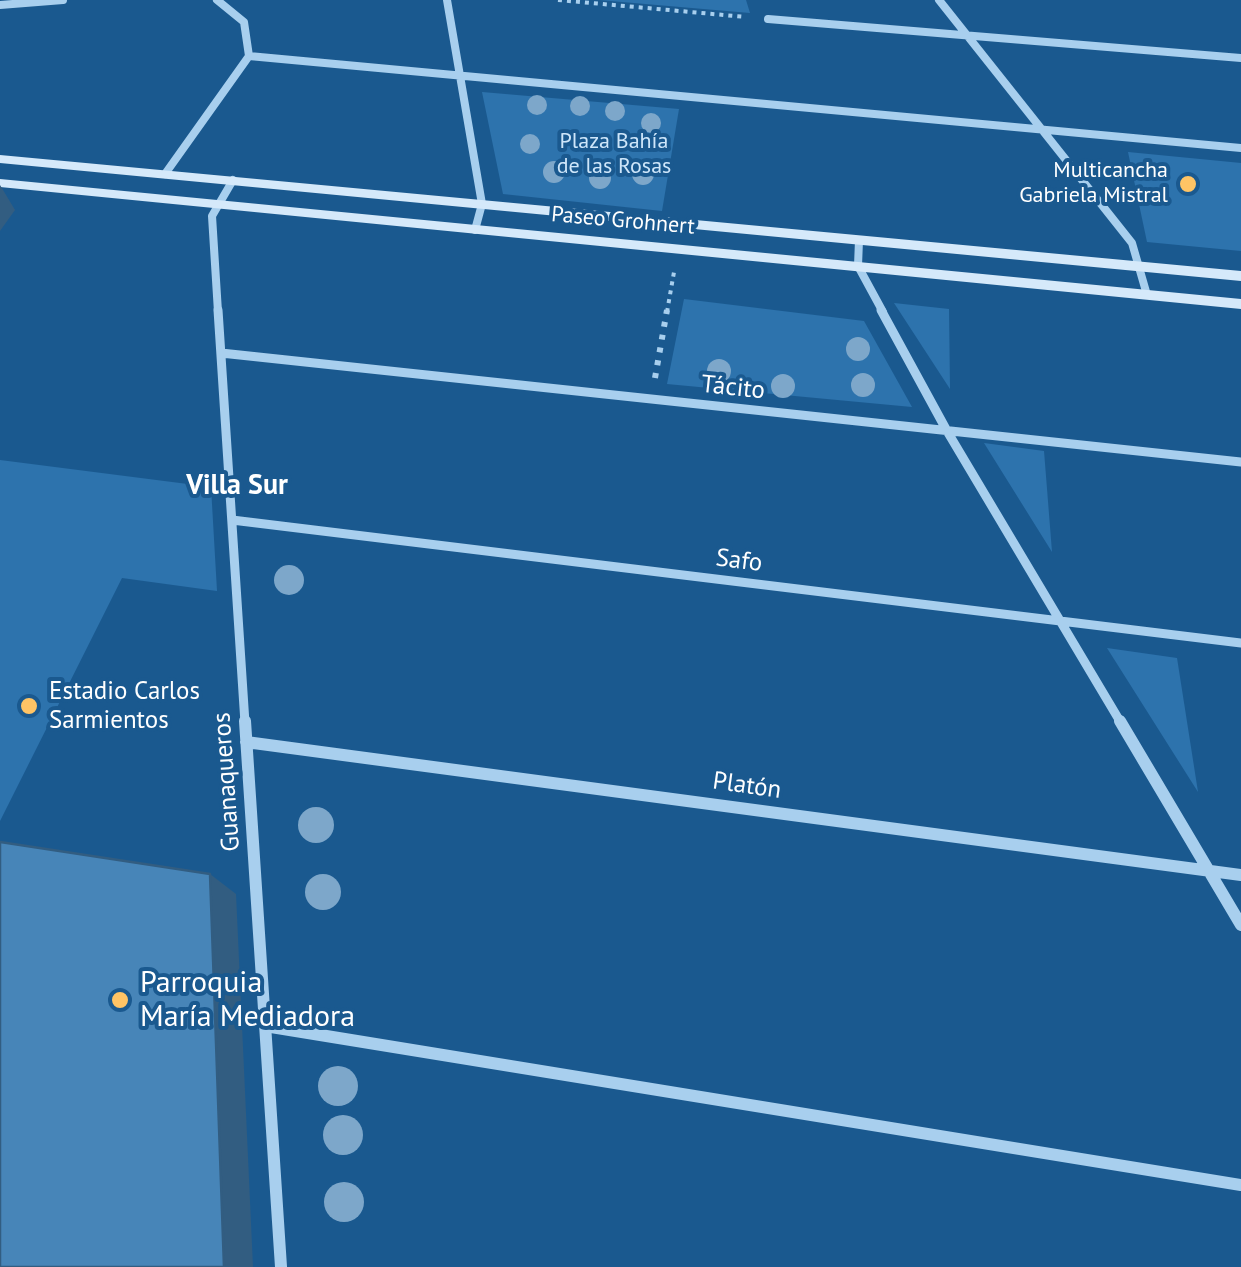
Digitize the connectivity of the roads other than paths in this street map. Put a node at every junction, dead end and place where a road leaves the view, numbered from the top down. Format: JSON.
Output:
{"nodes":[{"id":1,"x":63,"y":0,"type":"edge"},
{"id":2,"x":217,"y":0,"type":"edge"},
{"id":3,"x":447,"y":0,"type":"edge"},
{"id":4,"x":939,"y":0,"type":"edge"},
{"id":5,"x":0,"y":5,"type":"edge"},
{"id":6,"x":768,"y":18,"type":"road end"},
{"id":7,"x":966,"y":36,"type":"junction"},
{"id":8,"x":248,"y":56,"type":"junction"},
{"id":9,"x":1241,"y":58,"type":"edge"},
{"id":10,"x":463,"y":79,"type":"junction"},
{"id":11,"x":1040,"y":131,"type":"junction"},
{"id":12,"x":1241,"y":148,"type":"edge"},
{"id":13,"x":0,"y":158,"type":"edge"},
{"id":14,"x":165,"y":174,"type":"junction"},
{"id":15,"x":233,"y":180,"type":"junction"},
{"id":16,"x":0,"y":184,"type":"edge"},
{"id":17,"x":218,"y":204,"type":"junction"},
{"id":18,"x":482,"y":204,"type":"junction"},
{"id":19,"x":475,"y":230,"type":"junction"},
{"id":20,"x":859,"y":240,"type":"junction"},
{"id":21,"x":858,"y":266,"type":"junction"},
{"id":22,"x":1140,"y":267,"type":"junction"},
{"id":23,"x":1241,"y":276,"type":"edge"},
{"id":24,"x":1146,"y":295,"type":"junction"},
{"id":25,"x":1241,"y":304,"type":"edge"},
{"id":26,"x":221,"y":353,"type":"junction"},
{"id":27,"x":947,"y":431,"type":"junction"},
{"id":28,"x":1241,"y":462,"type":"edge"},
{"id":29,"x":232,"y":520,"type":"junction"},
{"id":30,"x":1061,"y":620,"type":"junction"},
{"id":31,"x":1241,"y":644,"type":"edge"},
{"id":32,"x":246,"y":742,"type":"junction"},
{"id":33,"x":1209,"y":870,"type":"junction"},
{"id":34,"x":1241,"y":875,"type":"edge"},
{"id":35,"x":1241,"y":925,"type":"edge"},
{"id":36,"x":265,"y":1026,"type":"junction"},
{"id":37,"x":1241,"y":1185,"type":"edge"},
{"id":38,"x":282,"y":1267,"type":"edge"}],
"edges":[{"from":1,"to":5,"type":"street"},
{"from":2,"to":8,"type":"street"},
{"from":3,"to":10,"type":"street"},
{"from":4,"to":7,"type":"street"},
{"from":6,"to":7,"type":"street"},
{"from":7,"to":9,"type":"street"},
{"from":7,"to":11,"type":"street"},
{"from":8,"to":10,"type":"street"},
{"from":8,"to":14,"type":"street"},
{"from":10,"to":11,"type":"street"},
{"from":10,"to":18,"type":"street"},
{"from":11,"to":12,"type":"street"},
{"from":11,"to":22,"type":"street"},
{"from":13,"to":14,"type":"street","name":"Paseo Grohnert"},
{"from":14,"to":15,"type":"street","name":"Paseo Grohnert"},
{"from":15,"to":17,"type":"street","name":"Guanaqueros"},
{"from":15,"to":18,"type":"street","name":"Paseo Grohnert"},
{"from":16,"to":17,"type":"street","name":"Paseo Grohnert"},
{"from":17,"to":19,"type":"street","name":"Paseo Grohnert"},
{"from":17,"to":26,"type":"street","name":"Guanaqueros"},
{"from":18,"to":19,"type":"street"},
{"from":18,"to":20,"type":"street","name":"Paseo Grohnert"},
{"from":19,"to":21,"type":"street","name":"Paseo Grohnert"},
{"from":20,"to":21,"type":"street"},
{"from":20,"to":22,"type":"street","name":"Paseo Grohnert"},
{"from":21,"to":24,"type":"street","name":"Paseo Grohnert"},
{"from":21,"to":27,"type":"street"},
{"from":22,"to":23,"type":"street","name":"Paseo Grohnert"},
{"from":22,"to":24,"type":"street"},
{"from":24,"to":25,"type":"street","name":"Paseo Grohnert"},
{"from":26,"to":27,"type":"street","name":"Tácito"},
{"from":26,"to":29,"type":"street","name":"Guanaqueros"},
{"from":27,"to":28,"type":"street","name":"Tácito"},
{"from":27,"to":30,"type":"street"},
{"from":29,"to":30,"type":"street","name":"Safo"},
{"from":29,"to":32,"type":"street","name":"Guanaqueros"},
{"from":30,"to":31,"type":"street","name":"Safo"},
{"from":30,"to":33,"type":"street"},
{"from":32,"to":33,"type":"street","name":"Platón"},
{"from":32,"to":36,"type":"street","name":"Guanaqueros"},
{"from":33,"to":34,"type":"street","name":"Platón"},
{"from":33,"to":35,"type":"street"},
{"from":36,"to":37,"type":"street"},
{"from":36,"to":38,"type":"street","name":"Guanaqueros"}]}
